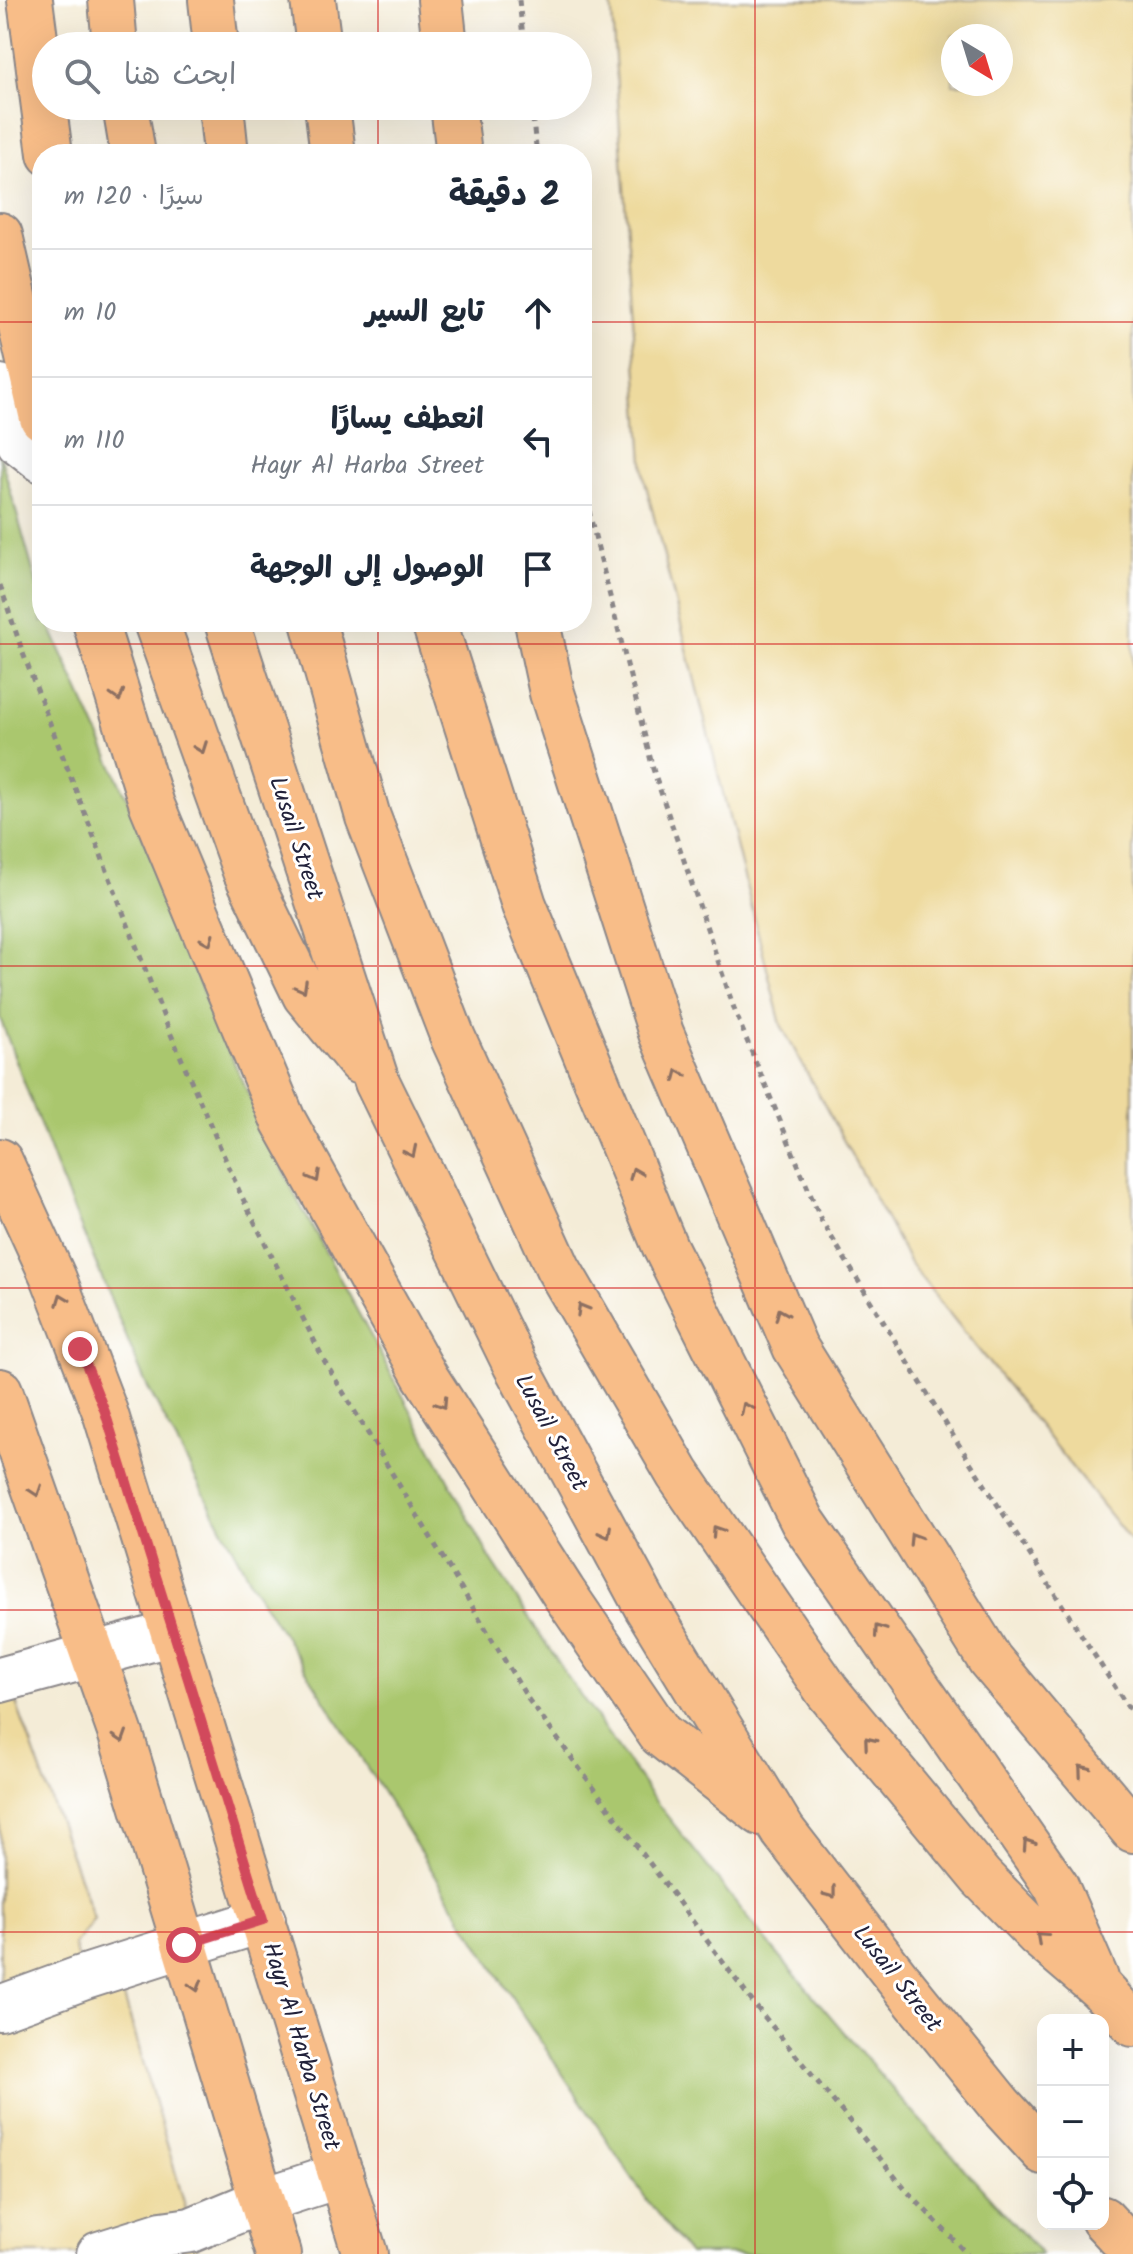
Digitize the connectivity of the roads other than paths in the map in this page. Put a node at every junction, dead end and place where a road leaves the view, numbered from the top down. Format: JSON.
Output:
{"nodes":[{"id":1,"x":30,"y":0,"type":"edge"},
{"id":2,"x":111,"y":0,"type":"edge"},
{"id":3,"x":211,"y":0,"type":"edge"},
{"id":4,"x":313,"y":0,"type":"edge"},
{"id":5,"x":440,"y":0,"type":"edge"},
{"id":6,"x":34,"y":32,"type":"edge"},
{"id":7,"x":114,"y":32,"type":"edge"},
{"id":8,"x":214,"y":32,"type":"edge"},
{"id":9,"x":317,"y":32,"type":"edge"},
{"id":10,"x":443,"y":32,"type":"edge"},
{"id":11,"x":46,"y":120,"type":"edge"},
{"id":12,"x":127,"y":120,"type":"edge"},
{"id":13,"x":222,"y":120,"type":"edge"},
{"id":14,"x":329,"y":120,"type":"edge"},
{"id":15,"x":455,"y":120,"type":"edge"},
{"id":16,"x":49,"y":144,"type":"edge"},
{"id":17,"x":131,"y":144,"type":"edge"},
{"id":18,"x":225,"y":144,"type":"edge"},
{"id":19,"x":332,"y":144,"type":"edge"},
{"id":20,"x":458,"y":144,"type":"edge"},
{"id":21,"x":0,"y":235,"type":"edge"},
{"id":22,"x":32,"y":374,"type":"edge"},
{"id":23,"x":0,"y":387,"type":"edge"},
{"id":24,"x":32,"y":452,"type":"edge"},
{"id":25,"x":98,"y":632,"type":"edge"},
{"id":26,"x":160,"y":632,"type":"edge"},
{"id":27,"x":230,"y":632,"type":"edge"},
{"id":28,"x":316,"y":632,"type":"edge"},
{"id":29,"x":437,"y":632,"type":"edge"},
{"id":30,"x":539,"y":632,"type":"edge"},
{"id":31,"x":377,"y":1082,"type":"junction"},
{"id":32,"x":0,"y":1161,"type":"edge"},
{"id":33,"x":0,"y":1391,"type":"edge"},
{"id":34,"x":173,"y":1633,"type":"junction"},
{"id":35,"x":92,"y":1654,"type":"junction"},
{"id":36,"x":0,"y":1680,"type":"edge"},
{"id":37,"x":1133,"y":1830,"type":"edge"},
{"id":38,"x":783,"y":1831,"type":"junction"},
{"id":39,"x":263,"y":1920,"type":"junction"},
{"id":40,"x":184,"y":1945,"type":"junction"},
{"id":41,"x":1100,"y":1988,"type":"junction"},
{"id":42,"x":0,"y":2008,"type":"edge"},
{"id":43,"x":1133,"y":2024,"type":"edge"},
{"id":44,"x":1037,"y":2145,"type":"edge"},
{"id":45,"x":341,"y":2175,"type":"junction"},
{"id":46,"x":261,"y":2201,"type":"junction"},
{"id":47,"x":1109,"y":2225,"type":"edge"},
{"id":48,"x":157,"y":2244,"type":"edge"},
{"id":49,"x":1133,"y":2251,"type":"edge"},
{"id":50,"x":99,"y":2254,"type":"edge"},
{"id":51,"x":278,"y":2254,"type":"edge"},
{"id":52,"x":365,"y":2254,"type":"edge"}],
"edges":[{"from":1,"to":6,"type":"main road"},
{"from":2,"to":7,"type":"main road"},
{"from":3,"to":8,"type":"main road"},
{"from":4,"to":9,"type":"main road"},
{"from":5,"to":10,"type":"main road"},
{"from":11,"to":16,"type":"main road"},
{"from":12,"to":17,"type":"main road"},
{"from":13,"to":18,"type":"main road"},
{"from":14,"to":19,"type":"main road"},
{"from":15,"to":20,"type":"main road"},
{"from":21,"to":22,"type":"main road"},
{"from":23,"to":24,"type":"lane"},
{"from":25,"to":38,"type":"main road","one_way":true},
{"from":26,"to":31,"type":"main road","one_way":true},
{"from":27,"to":31,"type":"main road","name":"Lusail Street"},
{"from":41,"to":28,"type":"main road","one_way":true},
{"from":41,"to":29,"type":"main road","one_way":true},
{"from":37,"to":30,"type":"main road","one_way":true},
{"from":31,"to":38,"type":"main road","name":"Lusail Street","one_way":true},
{"from":34,"to":32,"type":"main road","name":"Hayr Al Harba Street","one_way":true},
{"from":33,"to":35,"type":"main road","one_way":true},
{"from":34,"to":35,"type":"lane"},
{"from":34,"to":39,"type":"main road","name":"Hayr Al Harba Street"},
{"from":35,"to":36,"type":"lane"},
{"from":35,"to":40,"type":"main road","one_way":true},
{"from":38,"to":44,"type":"main road","name":"Lusail Street","one_way":true},
{"from":39,"to":40,"type":"lane"},
{"from":39,"to":45,"type":"main road","name":"Hayr Al Harba Street"},
{"from":40,"to":42,"type":"lane"},
{"from":40,"to":46,"type":"main road","one_way":true},
{"from":41,"to":43,"type":"main road"},
{"from":45,"to":46,"type":"lane"},
{"from":45,"to":52,"type":"main road","name":"Hayr Al Harba Street"},
{"from":46,"to":48,"type":"lane"},
{"from":46,"to":51,"type":"main road"},
{"from":47,"to":49,"type":"main road"},
{"from":48,"to":50,"type":"lane"}]}
